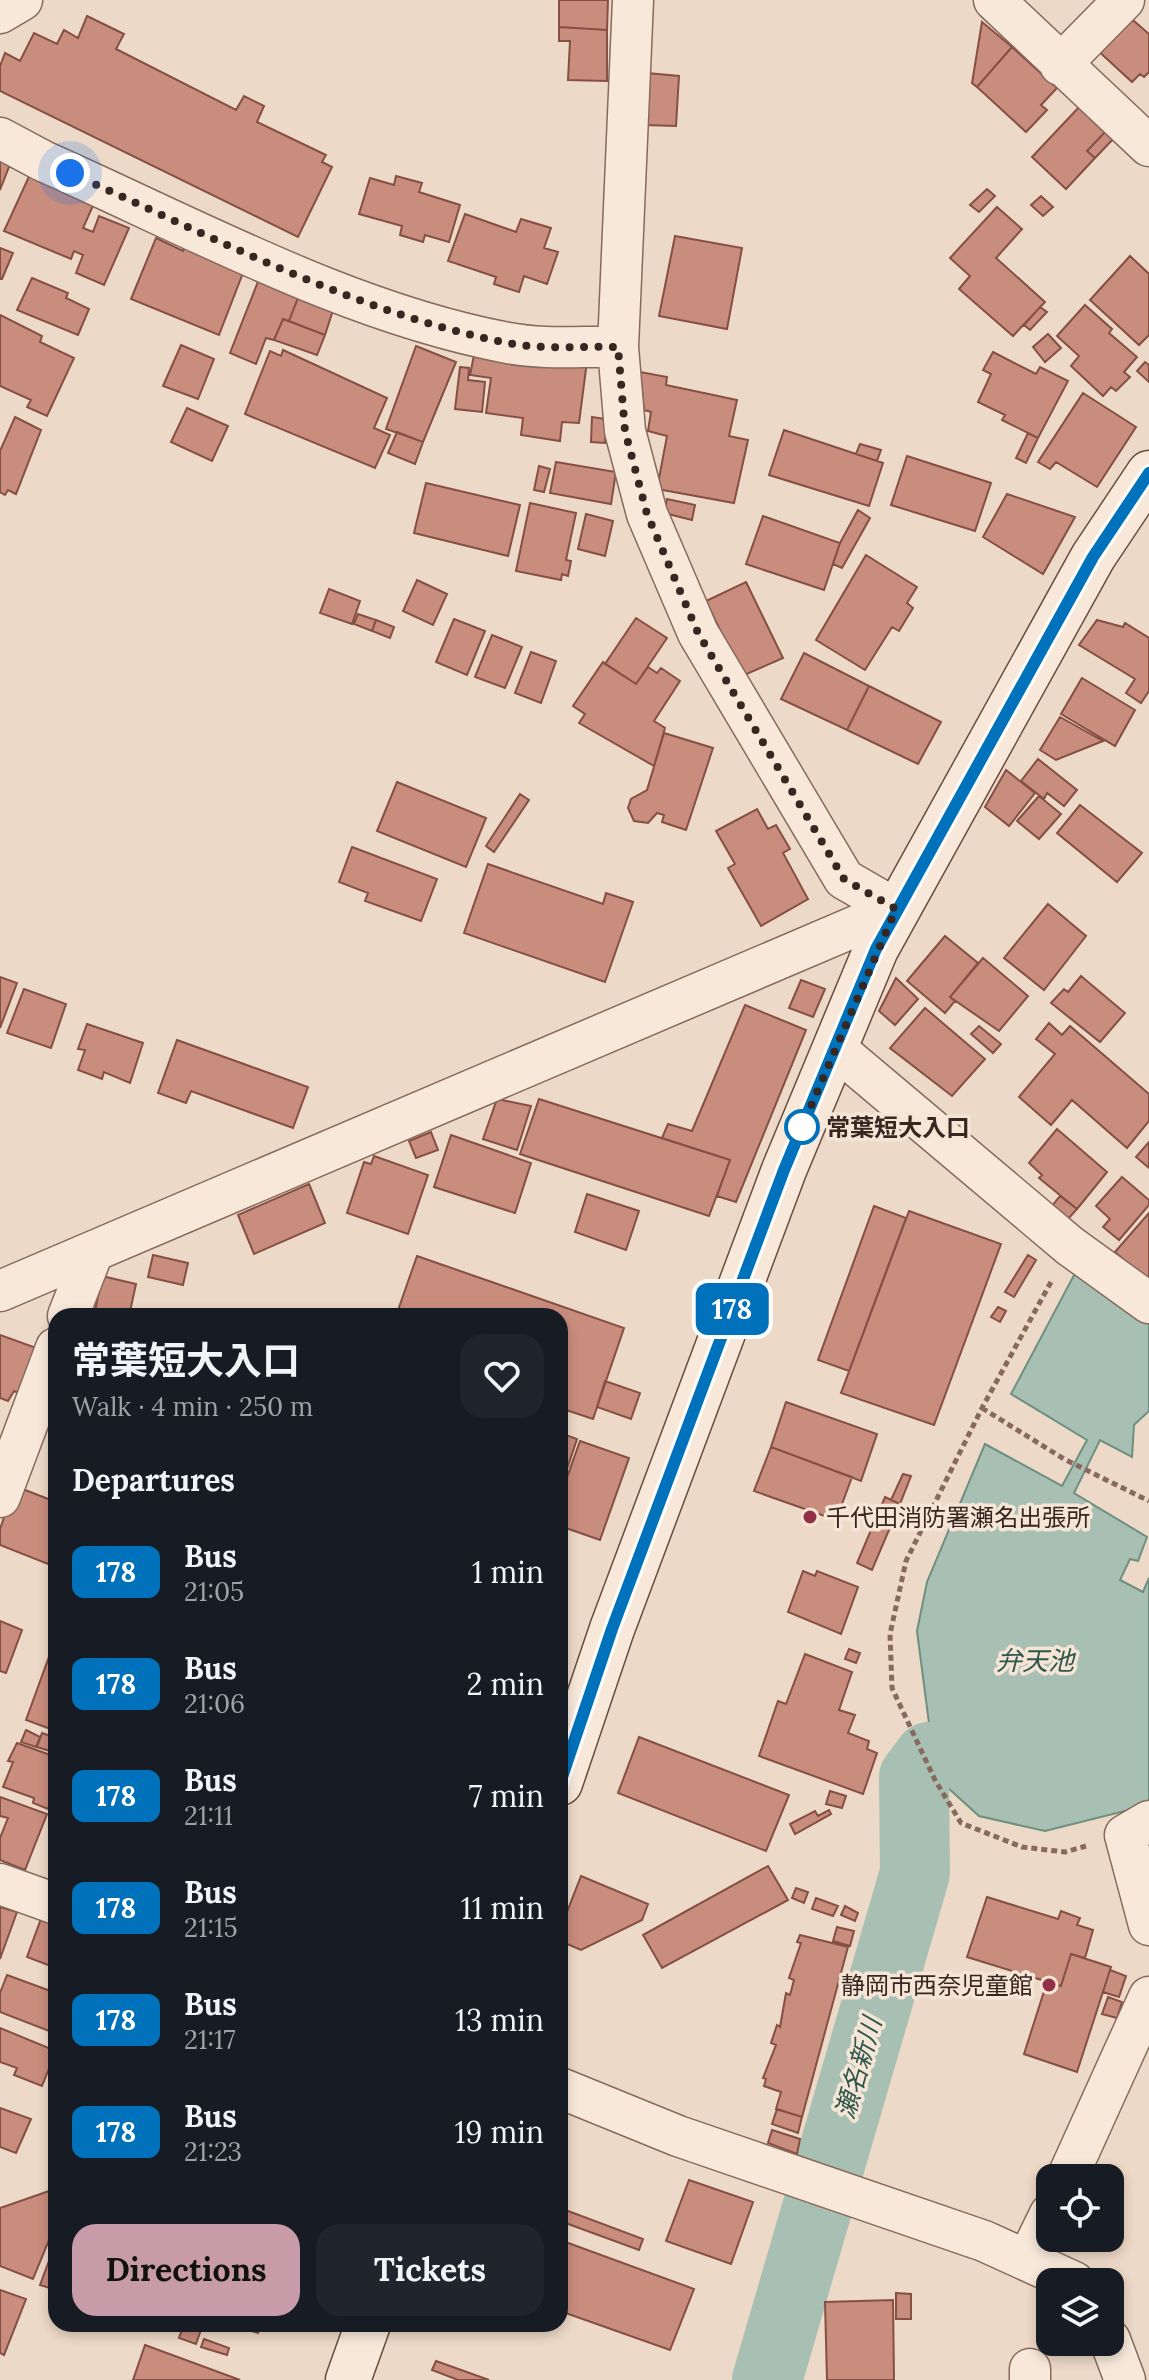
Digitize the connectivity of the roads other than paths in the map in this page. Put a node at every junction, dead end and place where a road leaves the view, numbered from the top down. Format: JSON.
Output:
{"nodes":[{"id":1,"x":22,"y":0,"type":"edge"},
{"id":2,"x":633,"y":0,"type":"edge"},
{"id":3,"x":994,"y":0,"type":"edge"},
{"id":4,"x":1124,"y":0,"type":"edge"},
{"id":5,"x":0,"y":13,"type":"edge"},
{"id":6,"x":1060,"y":65,"type":"junction"},
{"id":7,"x":0,"y":138,"type":"edge"},
{"id":8,"x":1149,"y":146,"type":"edge"},
{"id":9,"x":618,"y":347,"type":"junction"},
{"id":10,"x":1149,"y":473,"type":"edge"},
{"id":11,"x":896,"y":909,"type":"junction"},
{"id":12,"x":835,"y":1048,"type":"junction"},
{"id":13,"x":93,"y":1252,"type":"junction"},
{"id":14,"x":0,"y":1291,"type":"edge"},
{"id":15,"x":1149,"y":1303,"type":"edge"},
{"id":16,"x":71,"y":1308,"type":"edge"},
{"id":17,"x":48,"y":1369,"type":"edge"},
{"id":18,"x":0,"y":1497,"type":"edge"},
{"id":19,"x":568,"y":1759,"type":"edge"},
{"id":20,"x":1137,"y":1828,"type":"edge"},
{"id":21,"x":0,"y":1884,"type":"edge"},
{"id":22,"x":48,"y":1901,"type":"edge"},
{"id":23,"x":1149,"y":1925,"type":"edge"},
{"id":24,"x":1149,"y":1997,"type":"edge"},
{"id":25,"x":568,"y":2091,"type":"edge"},
{"id":26,"x":1073,"y":2164,"type":"edge"},
{"id":27,"x":1036,"y":2243,"type":"edge"},
{"id":28,"x":1028,"y":2259,"type":"junction"},
{"id":29,"x":1046,"y":2268,"type":"edge"},
{"id":30,"x":365,"y":2332,"type":"edge"},
{"id":31,"x":1116,"y":2356,"type":"edge"},
{"id":32,"x":348,"y":2380,"type":"edge"},
{"id":33,"x":1125,"y":2380,"type":"edge"}],
"edges":[{"from":1,"to":5,"type":"street"},
{"from":2,"to":9,"type":"street"},
{"from":3,"to":6,"type":"street"},
{"from":4,"to":6,"type":"street"},
{"from":6,"to":8,"type":"street"},
{"from":7,"to":9,"type":"street"},
{"from":9,"to":11,"type":"street"},
{"from":10,"to":11,"type":"main road"},
{"from":11,"to":12,"type":"main road"},
{"from":11,"to":13,"type":"street"},
{"from":12,"to":15,"type":"street"},
{"from":12,"to":19,"type":"main road"},
{"from":13,"to":14,"type":"street"},
{"from":13,"to":16,"type":"street"},
{"from":17,"to":18,"type":"street"},
{"from":20,"to":23,"type":"street"},
{"from":21,"to":22,"type":"street"},
{"from":24,"to":26,"type":"street"},
{"from":25,"to":28,"type":"street"},
{"from":27,"to":28,"type":"street"},
{"from":28,"to":29,"type":"street"},
{"from":30,"to":32,"type":"main road"},
{"from":31,"to":33,"type":"street"}]}
